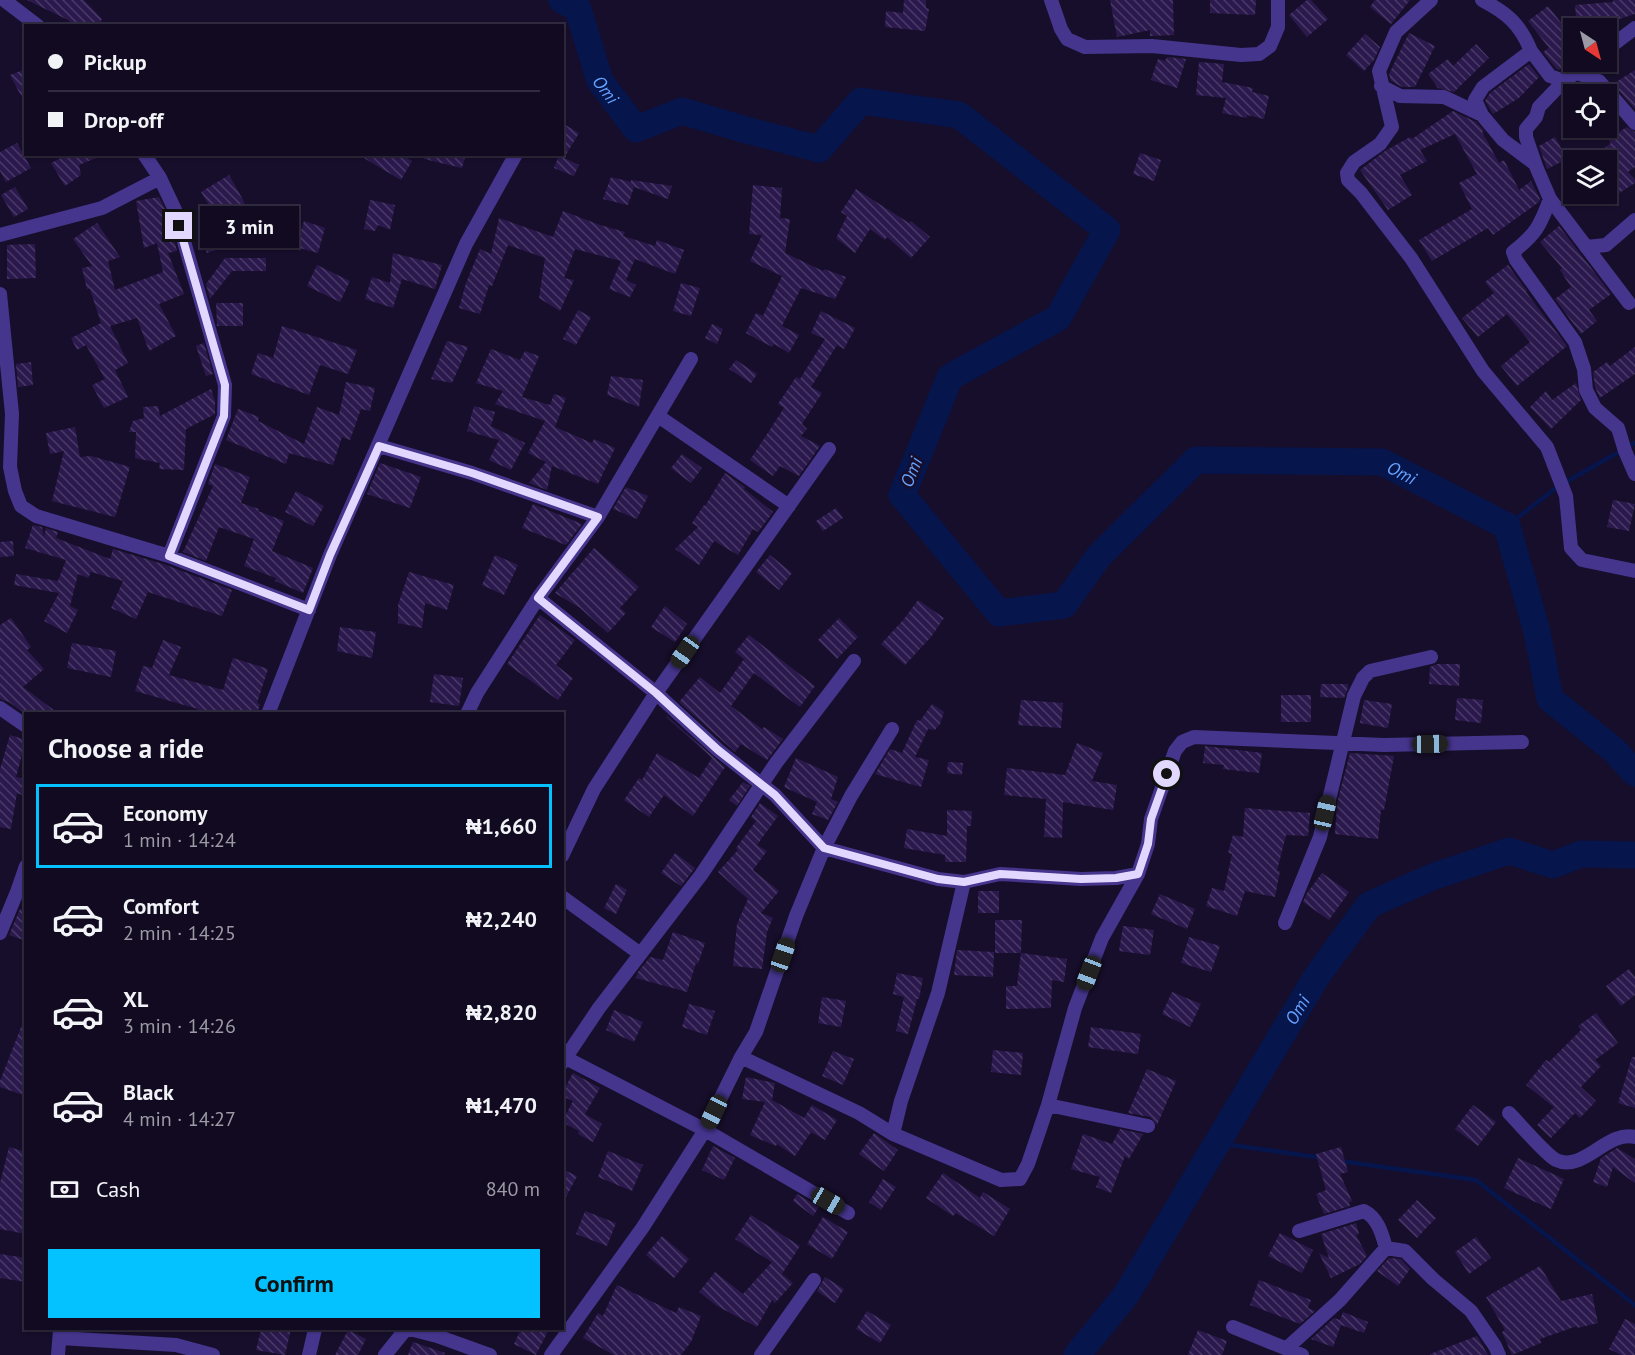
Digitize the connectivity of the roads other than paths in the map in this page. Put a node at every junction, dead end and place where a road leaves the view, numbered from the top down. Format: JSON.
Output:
{"nodes":[{"id":1,"x":4,"y":0,"type":"edge"},
{"id":2,"x":1051,"y":0,"type":"edge"},
{"id":3,"x":1278,"y":0,"type":"edge"},
{"id":4,"x":1431,"y":0,"type":"edge"},
{"id":5,"x":1482,"y":0,"type":"edge"},
{"id":6,"x":35,"y":24,"type":"edge"},
{"id":7,"x":1635,"y":28,"type":"edge"},
{"id":8,"x":1617,"y":42,"type":"edge"},
{"id":9,"x":1531,"y":51,"type":"junction"},
{"id":10,"x":1577,"y":73,"type":"joint"},
{"id":11,"x":1550,"y":76,"type":"junction"},
{"id":12,"x":1564,"y":81,"type":"junction"},
{"id":13,"x":1381,"y":86,"type":"junction"},
{"id":14,"x":1552,"y":93,"type":"junction"},
{"id":15,"x":1482,"y":115,"type":"junction"},
{"id":16,"x":1635,"y":123,"type":"edge"},
{"id":17,"x":145,"y":156,"type":"edge"},
{"id":18,"x":515,"y":156,"type":"edge"},
{"id":19,"x":1536,"y":167,"type":"junction"},
{"id":20,"x":160,"y":178,"type":"junction"},
{"id":21,"x":1550,"y":199,"type":"junction"},
{"id":22,"x":1635,"y":220,"type":"edge"},
{"id":23,"x":0,"y":235,"type":"edge"},
{"id":24,"x":1586,"y":247,"type":"junction"},
{"id":25,"x":0,"y":294,"type":"edge"},
{"id":26,"x":1629,"y":303,"type":"dead end"},
{"id":27,"x":691,"y":359,"type":"dead end"},
{"id":28,"x":658,"y":416,"type":"junction"},
{"id":29,"x":379,"y":446,"type":"junction"},
{"id":30,"x":829,"y":449,"type":"dead end"},
{"id":31,"x":1635,"y":474,"type":"edge"},
{"id":32,"x":789,"y":506,"type":"junction"},
{"id":33,"x":598,"y":517,"type":"junction"},
{"id":34,"x":169,"y":556,"type":"junction"},
{"id":35,"x":1635,"y":571,"type":"edge"},
{"id":36,"x":538,"y":598,"type":"junction"},
{"id":37,"x":309,"y":610,"type":"junction"},
{"id":38,"x":1431,"y":657,"type":"dead end"},
{"id":39,"x":854,"y":661,"type":"dead end"},
{"id":40,"x":656,"y":693,"type":"junction"},
{"id":41,"x":0,"y":708,"type":"edge"},
{"id":42,"x":269,"y":712,"type":"edge"},
{"id":43,"x":468,"y":712,"type":"edge"},
{"id":44,"x":24,"y":725,"type":"edge"},
{"id":45,"x":892,"y":729,"type":"dead end"},
{"id":46,"x":1522,"y":742,"type":"dead end"},
{"id":47,"x":1342,"y":744,"type":"junction"},
{"id":48,"x":761,"y":784,"type":"junction"},
{"id":49,"x":824,"y":848,"type":"junction"},
{"id":50,"x":564,"y":852,"type":"edge"},
{"id":51,"x":24,"y":872,"type":"edge"},
{"id":52,"x":1138,"y":874,"type":"junction"},
{"id":53,"x":964,"y":882,"type":"junction"},
{"id":54,"x":564,"y":898,"type":"edge"},
{"id":55,"x":1285,"y":923,"type":"dead end"},
{"id":56,"x":0,"y":932,"type":"edge"},
{"id":57,"x":639,"y":953,"type":"junction"},
{"id":58,"x":741,"y":1057,"type":"junction"},
{"id":59,"x":564,"y":1058,"type":"edge"},
{"id":60,"x":1048,"y":1105,"type":"junction"},
{"id":61,"x":1509,"y":1113,"type":"dead end"},
{"id":62,"x":1148,"y":1126,"type":"dead end"},
{"id":63,"x":705,"y":1130,"type":"junction"},
{"id":64,"x":892,"y":1134,"type":"junction"},
{"id":65,"x":1635,"y":1137,"type":"edge"},
{"id":66,"x":848,"y":1213,"type":"dead end"},
{"id":67,"x":1299,"y":1231,"type":"dead end"},
{"id":68,"x":1386,"y":1248,"type":"junction"},
{"id":69,"x":814,"y":1280,"type":"dead end"},
{"id":70,"x":1233,"y":1327,"type":"dead end"},
{"id":71,"x":315,"y":1330,"type":"edge"},
{"id":72,"x":407,"y":1330,"type":"edge"},
{"id":73,"x":412,"y":1330,"type":"edge"},
{"id":74,"x":60,"y":1334,"type":"edge"},
{"id":75,"x":1287,"y":1348,"type":"junction"},
{"id":76,"x":58,"y":1355,"type":"edge"},
{"id":77,"x":213,"y":1355,"type":"edge"},
{"id":78,"x":309,"y":1355,"type":"edge"},
{"id":79,"x":385,"y":1355,"type":"edge"},
{"id":80,"x":490,"y":1355,"type":"edge"},
{"id":81,"x":551,"y":1355,"type":"edge"},
{"id":82,"x":761,"y":1355,"type":"edge"},
{"id":83,"x":1302,"y":1355,"type":"edge"},
{"id":84,"x":1499,"y":1355,"type":"edge"}],
"edges":[{"from":1,"to":6,"type":"street"},
{"from":2,"to":3,"type":"street"},
{"from":4,"to":13,"type":"street"},
{"from":5,"to":9,"type":"street"},
{"from":7,"to":8,"type":"street"},
{"from":9,"to":11,"type":"street"},
{"from":9,"to":15,"type":"street"},
{"from":10,"to":12,"type":"street"},
{"from":10,"to":16,"type":"street"},
{"from":11,"to":12,"type":"street"},
{"from":11,"to":14,"type":"street"},
{"from":12,"to":14,"type":"street"},
{"from":13,"to":15,"type":"street"},
{"from":13,"to":35,"type":"street"},
{"from":14,"to":19,"type":"street"},
{"from":15,"to":19,"type":"street"},
{"from":17,"to":20,"type":"street"},
{"from":18,"to":29,"type":"street"},
{"from":19,"to":21,"type":"street"},
{"from":20,"to":23,"type":"street"},
{"from":20,"to":34,"type":"street"},
{"from":21,"to":24,"type":"street"},
{"from":21,"to":31,"type":"street"},
{"from":22,"to":24,"type":"street"},
{"from":24,"to":26,"type":"street"},
{"from":25,"to":34,"type":"street"},
{"from":27,"to":28,"type":"street"},
{"from":28,"to":32,"type":"street"},
{"from":28,"to":33,"type":"street"},
{"from":29,"to":33,"type":"street"},
{"from":29,"to":37,"type":"street"},
{"from":30,"to":32,"type":"street"},
{"from":32,"to":40,"type":"street"},
{"from":33,"to":36,"type":"street"},
{"from":34,"to":37,"type":"street"},
{"from":36,"to":40,"type":"street"},
{"from":36,"to":43,"type":"street"},
{"from":37,"to":42,"type":"street"},
{"from":38,"to":47,"type":"street"},
{"from":39,"to":48,"type":"street"},
{"from":40,"to":48,"type":"street"},
{"from":40,"to":50,"type":"street"},
{"from":41,"to":44,"type":"street"},
{"from":45,"to":49,"type":"street"},
{"from":46,"to":47,"type":"street"},
{"from":47,"to":52,"type":"street"},
{"from":47,"to":55,"type":"street"},
{"from":48,"to":49,"type":"street"},
{"from":48,"to":57,"type":"street"},
{"from":49,"to":53,"type":"street"},
{"from":49,"to":58,"type":"street"},
{"from":51,"to":56,"type":"street"},
{"from":52,"to":53,"type":"street"},
{"from":52,"to":60,"type":"street"},
{"from":53,"to":64,"type":"street"},
{"from":54,"to":57,"type":"street"},
{"from":57,"to":59,"type":"street"},
{"from":58,"to":63,"type":"street"},
{"from":58,"to":64,"type":"street"},
{"from":59,"to":63,"type":"street"},
{"from":60,"to":62,"type":"street"},
{"from":60,"to":64,"type":"street"},
{"from":61,"to":65,"type":"street"},
{"from":63,"to":66,"type":"street"},
{"from":63,"to":81,"type":"street"},
{"from":67,"to":68,"type":"street"},
{"from":68,"to":75,"type":"street"},
{"from":68,"to":84,"type":"street"},
{"from":69,"to":82,"type":"street"},
{"from":70,"to":75,"type":"street"},
{"from":71,"to":78,"type":"street"},
{"from":72,"to":79,"type":"street"},
{"from":73,"to":80,"type":"street"},
{"from":74,"to":76,"type":"street"},
{"from":74,"to":77,"type":"street"},
{"from":75,"to":83,"type":"street"}]}
